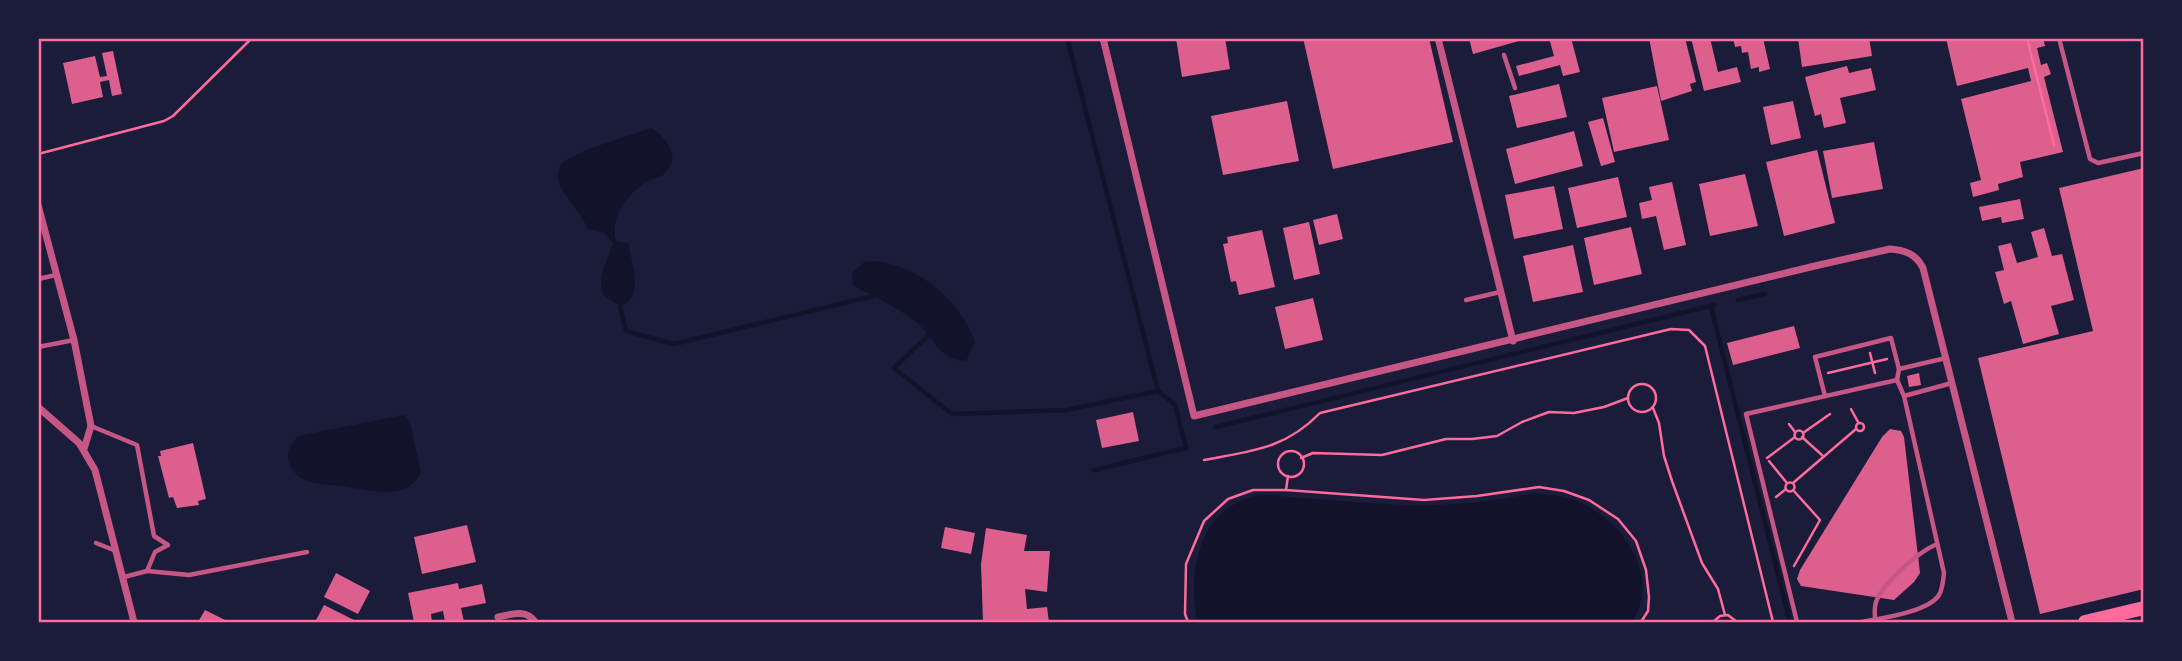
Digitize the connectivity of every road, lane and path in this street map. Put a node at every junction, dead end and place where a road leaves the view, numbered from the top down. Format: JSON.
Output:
{"nodes":[{"id":1,"x":253,"y":38,"type":"edge"},
{"id":2,"x":1103,"y":38,"type":"edge"},
{"id":3,"x":1438,"y":38,"type":"edge"},
{"id":4,"x":2027,"y":38,"type":"edge"},
{"id":5,"x":2059,"y":38,"type":"edge"},
{"id":6,"x":1504,"y":55,"type":"dead end"},
{"id":7,"x":1515,"y":88,"type":"dead end"},
{"id":8,"x":2054,"y":145,"type":"dead end"},
{"id":9,"x":2144,"y":153,"type":"edge"},
{"id":10,"x":38,"y":154,"type":"edge"},
{"id":11,"x":38,"y":205,"type":"edge"},
{"id":12,"x":56,"y":275,"type":"junction"},
{"id":13,"x":38,"y":279,"type":"edge"},
{"id":14,"x":1500,"y":292,"type":"junction"},
{"id":15,"x":1466,"y":300,"type":"dead end"},
{"id":16,"x":74,"y":340,"type":"junction"},
{"id":17,"x":1513,"y":341,"type":"junction"},
{"id":18,"x":38,"y":347,"type":"edge"},
{"id":19,"x":1869,"y":349,"type":"dead end"},
{"id":20,"x":1946,"y":358,"type":"junction"},
{"id":21,"x":1889,"y":359,"type":"dead end"},
{"id":22,"x":1872,"y":363,"type":"junction"},
{"id":23,"x":1899,"y":369,"type":"junction"},
{"id":24,"x":1825,"y":374,"type":"dead end"},
{"id":25,"x":1876,"y":375,"type":"dead end"},
{"id":26,"x":1897,"y":380,"type":"junction"},
{"id":27,"x":1952,"y":383,"type":"junction"},
{"id":28,"x":1825,"y":396,"type":"junction"},
{"id":29,"x":1904,"y":396,"type":"junction"},
{"id":30,"x":1628,"y":398,"type":"junction"},
{"id":31,"x":38,"y":407,"type":"edge"},
{"id":32,"x":1653,"y":408,"type":"junction"},
{"id":33,"x":1851,"y":409,"type":"dead end"},
{"id":34,"x":1830,"y":414,"type":"dead end"},
{"id":35,"x":1858,"y":423,"type":"junction"},
{"id":36,"x":1789,"y":424,"type":"dead end"},
{"id":37,"x":91,"y":426,"type":"junction"},
{"id":38,"x":1856,"y":429,"type":"junction"},
{"id":39,"x":1795,"y":432,"type":"junction"},
{"id":40,"x":1802,"y":435,"type":"junction"},
{"id":41,"x":1795,"y":437,"type":"junction"},
{"id":42,"x":84,"y":449,"type":"junction"},
{"id":43,"x":1824,"y":457,"type":"junction"},
{"id":44,"x":1301,"y":458,"type":"junction"},
{"id":45,"x":1204,"y":460,"type":"dead end"},
{"id":46,"x":1288,"y":476,"type":"junction"},
{"id":47,"x":1787,"y":483,"type":"junction"},
{"id":48,"x":1793,"y":483,"type":"junction"},
{"id":49,"x":1286,"y":489,"type":"junction"},
{"id":50,"x":1786,"y":489,"type":"junction"},
{"id":51,"x":1793,"y":489,"type":"junction"},
{"id":52,"x":1773,"y":499,"type":"dead end"},
{"id":53,"x":96,"y":543,"type":"dead end"},
{"id":54,"x":1937,"y":544,"type":"junction"},
{"id":55,"x":117,"y":552,"type":"junction"},
{"id":56,"x":307,"y":552,"type":"dead end"},
{"id":57,"x":147,"y":571,"type":"junction"},
{"id":58,"x":1791,"y":572,"type":"dead end"},
{"id":59,"x":124,"y":577,"type":"junction"},
{"id":60,"x":2144,"y":608,"type":"edge"},
{"id":61,"x":1726,"y":615,"type":"junction"},
{"id":62,"x":498,"y":617,"type":"dead end"},
{"id":63,"x":1875,"y":619,"type":"junction"},
{"id":64,"x":134,"y":622,"type":"edge"},
{"id":65,"x":535,"y":622,"type":"edge"},
{"id":66,"x":1188,"y":622,"type":"edge"},
{"id":67,"x":1641,"y":622,"type":"edge"},
{"id":68,"x":1713,"y":622,"type":"edge"},
{"id":69,"x":1737,"y":622,"type":"edge"},
{"id":70,"x":1773,"y":622,"type":"edge"},
{"id":71,"x":1797,"y":622,"type":"edge"},
{"id":72,"x":1862,"y":622,"type":"edge"},
{"id":73,"x":2012,"y":622,"type":"edge"},
{"id":74,"x":2085,"y":622,"type":"edge"}],
"edges":[{"from":1,"to":10,"type":"path"},
{"from":2,"to":17,"type":"street"},
{"from":3,"to":14,"type":"street"},
{"from":4,"to":8,"type":"path"},
{"from":5,"to":9,"type":"lane"},
{"from":6,"to":7,"type":"lane"},
{"from":11,"to":12,"type":"street"},
{"from":12,"to":13,"type":"lane"},
{"from":12,"to":16,"type":"street"},
{"from":14,"to":15,"type":"lane"},
{"from":14,"to":17,"type":"street"},
{"from":16,"to":18,"type":"lane"},
{"from":16,"to":37,"type":"street"},
{"from":17,"to":20,"type":"street"},
{"from":19,"to":22,"type":"path"},
{"from":20,"to":23,"type":"lane"},
{"from":20,"to":27,"type":"street"},
{"from":21,"to":22,"type":"path"},
{"from":22,"to":24,"type":"path"},
{"from":22,"to":25,"type":"path"},
{"from":23,"to":26,"type":"lane"},
{"from":23,"to":28,"type":"lane"},
{"from":26,"to":28,"type":"lane"},
{"from":26,"to":29,"type":"lane"},
{"from":27,"to":29,"type":"lane"},
{"from":27,"to":73,"type":"street"},
{"from":28,"to":71,"type":"lane"},
{"from":29,"to":54,"type":"lane"},
{"from":30,"to":32,"type":"path"},
{"from":30,"to":32,"type":"path"},
{"from":30,"to":44,"type":"path"},
{"from":31,"to":42,"type":"street"},
{"from":32,"to":61,"type":"path"},
{"from":33,"to":35,"type":"path"},
{"from":34,"to":40,"type":"path"},
{"from":35,"to":38,"type":"path"},
{"from":35,"to":38,"type":"path"},
{"from":36,"to":39,"type":"path"},
{"from":37,"to":42,"type":"street"},
{"from":37,"to":57,"type":"lane"},
{"from":38,"to":43,"type":"path"},
{"from":39,"to":40,"type":"path"},
{"from":39,"to":41,"type":"path"},
{"from":40,"to":41,"type":"path"},
{"from":40,"to":43,"type":"path"},
{"from":41,"to":47,"type":"path"},
{"from":42,"to":55,"type":"street"},
{"from":43,"to":48,"type":"path"},
{"from":44,"to":46,"type":"path"},
{"from":44,"to":46,"type":"path"},
{"from":45,"to":70,"type":"path"},
{"from":46,"to":49,"type":"path"},
{"from":47,"to":48,"type":"path"},
{"from":47,"to":50,"type":"path"},
{"from":48,"to":51,"type":"path"},
{"from":49,"to":66,"type":"path"},
{"from":49,"to":67,"type":"path"},
{"from":50,"to":51,"type":"path"},
{"from":50,"to":52,"type":"path"},
{"from":51,"to":58,"type":"path"},
{"from":53,"to":55,"type":"lane"},
{"from":54,"to":63,"type":"lane"},
{"from":54,"to":63,"type":"lane"},
{"from":55,"to":59,"type":"street"},
{"from":56,"to":57,"type":"lane"},
{"from":57,"to":59,"type":"lane"},
{"from":59,"to":64,"type":"street"},
{"from":60,"to":74,"type":"main road"},
{"from":61,"to":68,"type":"path"},
{"from":61,"to":69,"type":"path"},
{"from":62,"to":65,"type":"street"},
{"from":63,"to":72,"type":"lane"}]}
